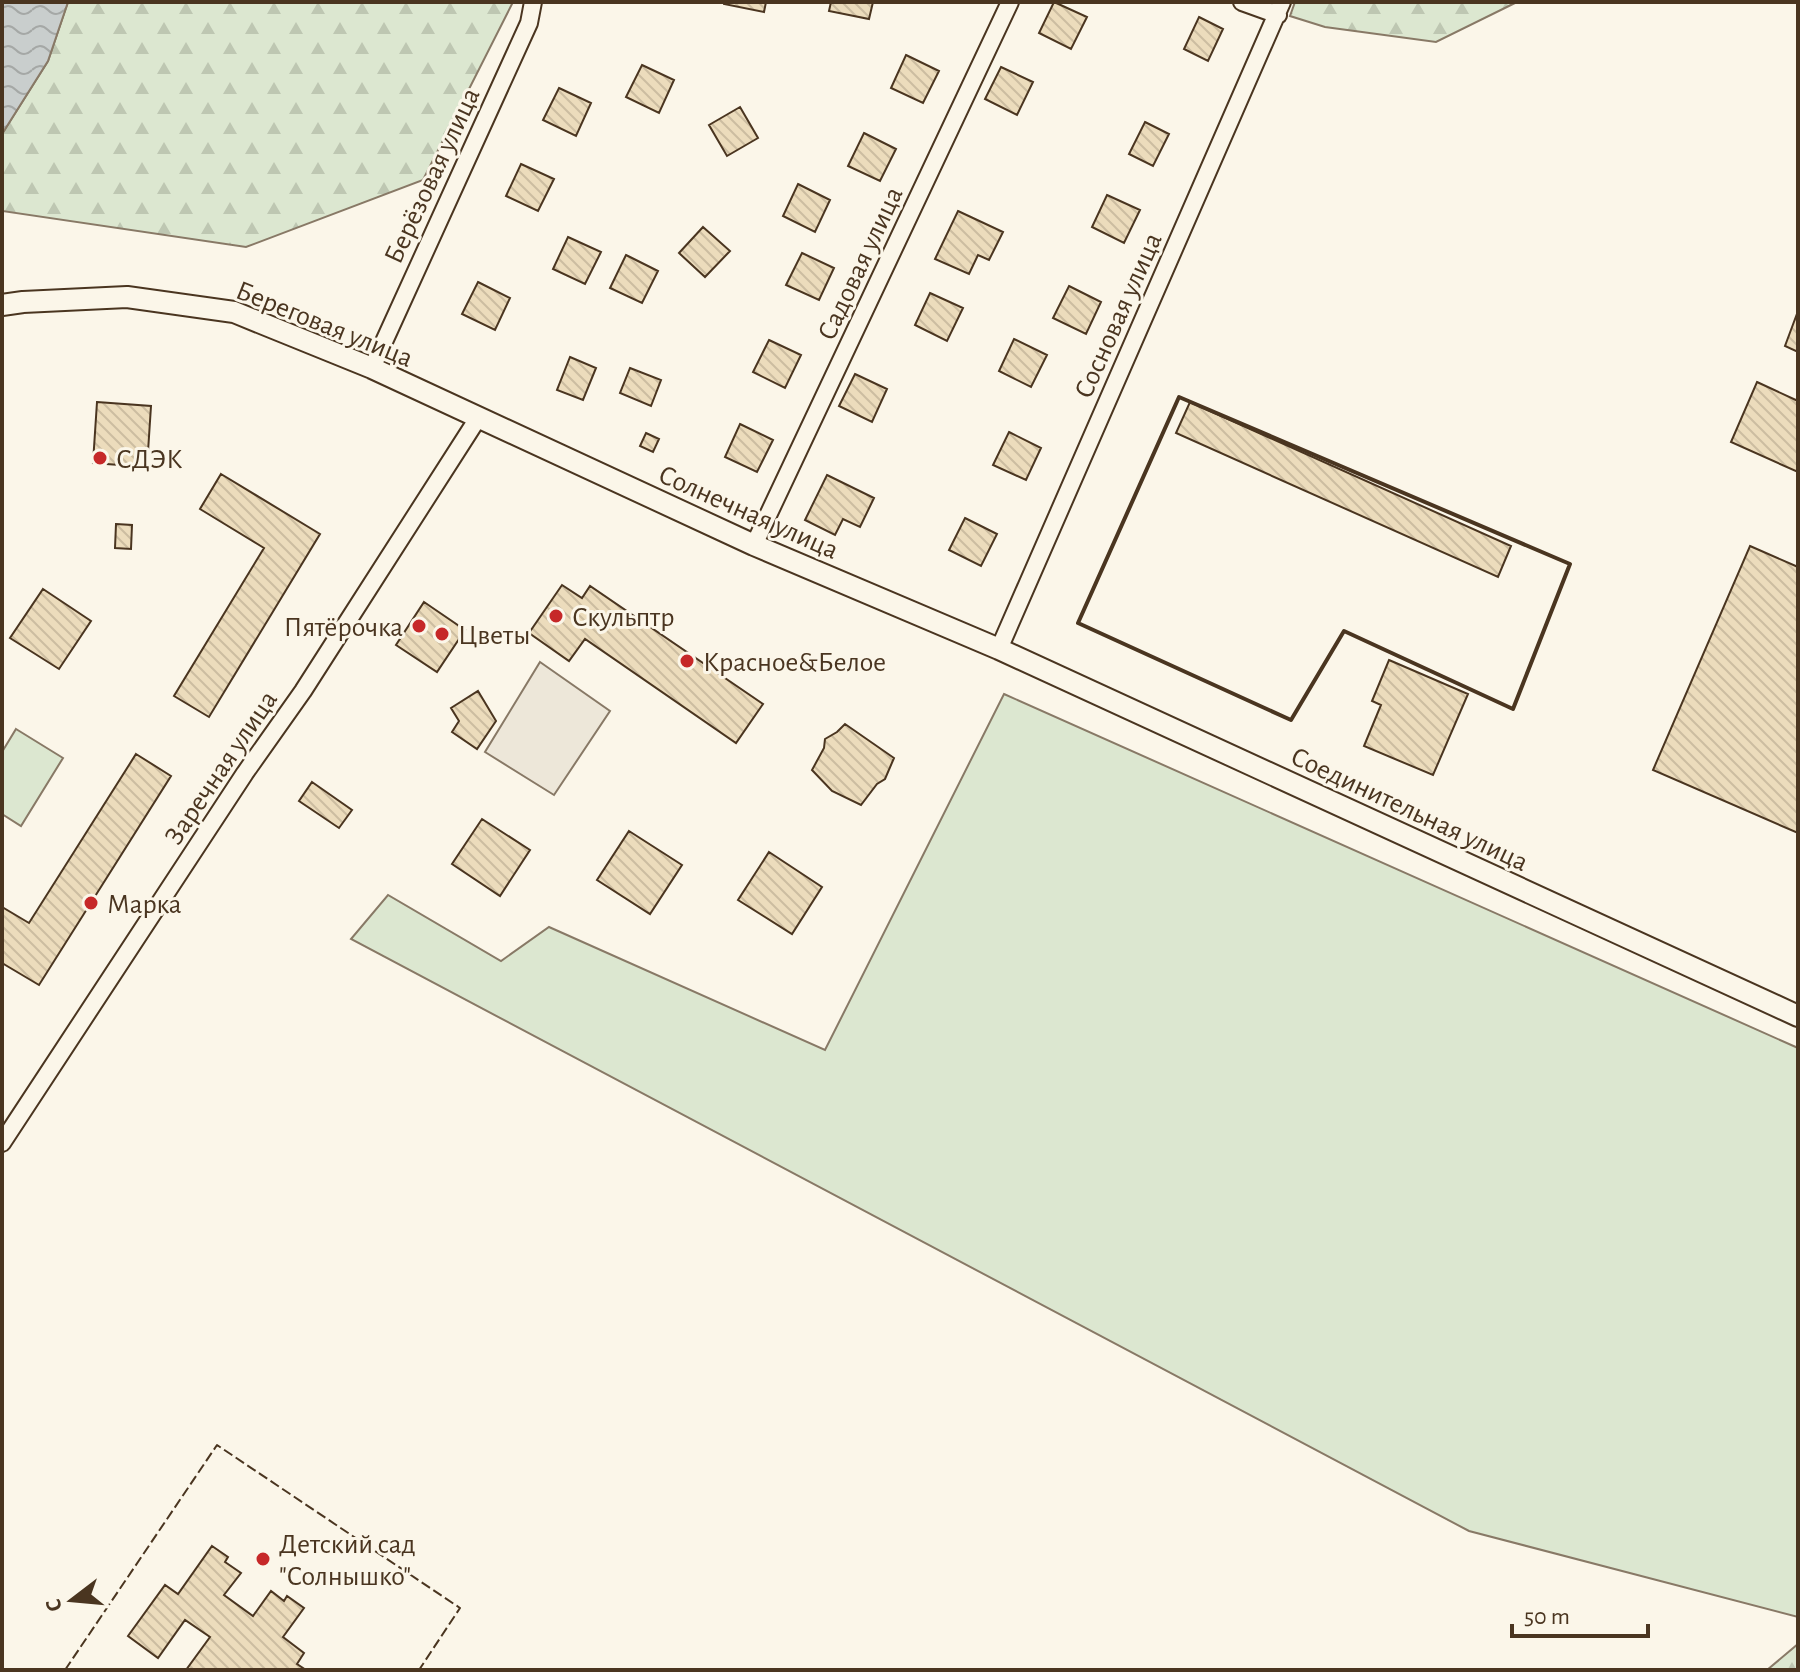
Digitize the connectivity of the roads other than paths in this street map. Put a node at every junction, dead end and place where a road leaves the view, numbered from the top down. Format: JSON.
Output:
{"nodes":[{"id":1,"x":533,"y":2,"type":"edge"},
{"id":2,"x":1010,"y":2,"type":"edge"},
{"id":3,"x":1242,"y":2,"type":"edge"},
{"id":4,"x":1280,"y":8,"type":"edge"},
{"id":5,"x":2,"y":305,"type":"edge"},
{"id":6,"x":372,"y":368,"type":"junction"},
{"id":7,"x":478,"y":418,"type":"junction"},
{"id":8,"x":754,"y":545,"type":"junction"},
{"id":9,"x":999,"y":649,"type":"junction"},
{"id":10,"x":1798,"y":1016,"type":"edge"},
{"id":11,"x":2,"y":1143,"type":"edge"}],
"edges":[{"from":1,"to":6,"type":"street","name":"Берёзовая улица"},
{"from":2,"to":8,"type":"street","name":"Садовая улица"},
{"from":3,"to":4,"type":"street"},
{"from":4,"to":9,"type":"street","name":"Сосновая улица"},
{"from":5,"to":6,"type":"street","name":"Береговая улица"},
{"from":6,"to":7,"type":"street","name":"Береговая улица"},
{"from":7,"to":8,"type":"street","name":"Солнечная улица"},
{"from":7,"to":11,"type":"street","name":"Заречная улица"},
{"from":8,"to":9,"type":"street","name":"Солнечная улица"},
{"from":9,"to":10,"type":"street","name":"Соединительная улица"}]}
